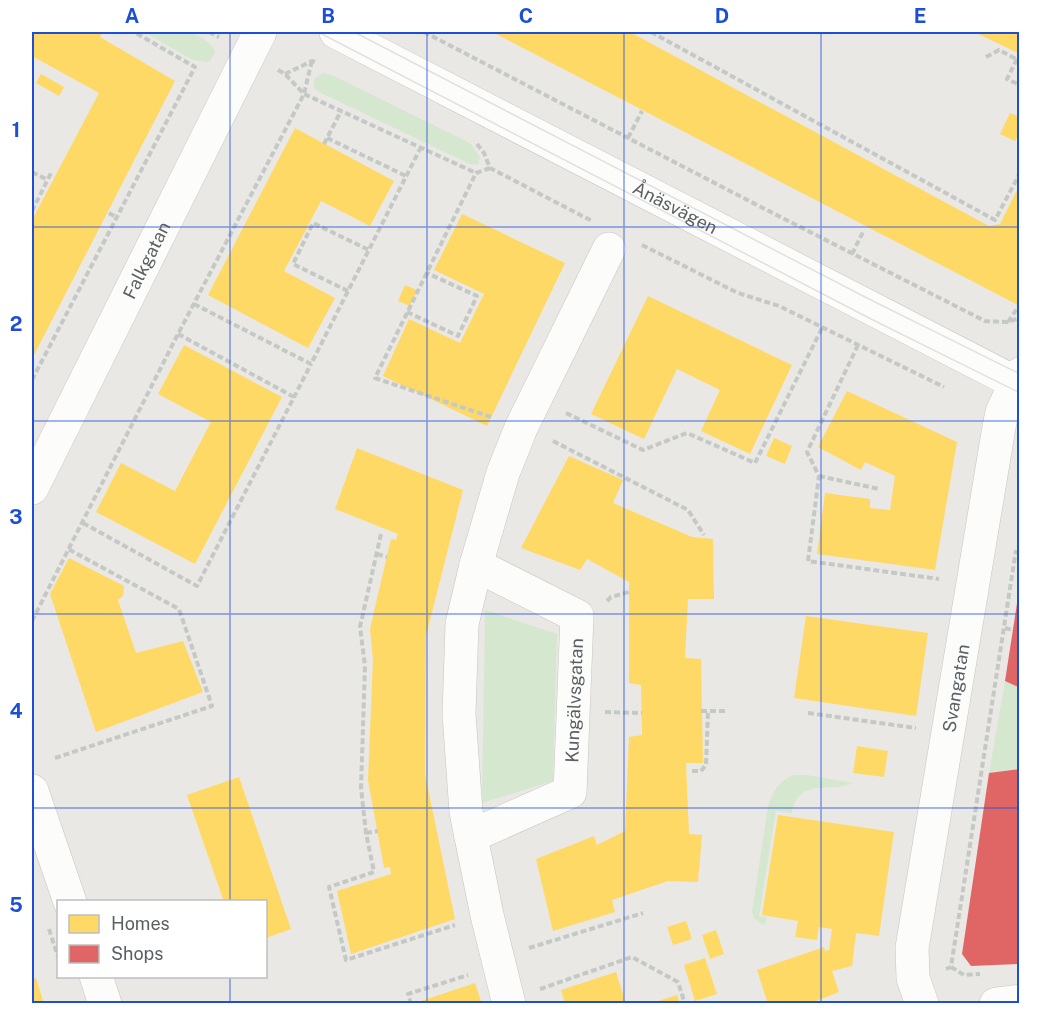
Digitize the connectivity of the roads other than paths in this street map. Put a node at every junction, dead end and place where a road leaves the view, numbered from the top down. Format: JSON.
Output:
{"nodes":[{"id":1,"x":260,"y":32,"type":"edge"},
{"id":2,"x":326,"y":42,"type":"edge"},
{"id":3,"x":615,"y":238,"type":"road end"},
{"id":4,"x":1018,"y":381,"type":"edge"},
{"id":5,"x":32,"y":488,"type":"edge"},
{"id":6,"x":477,"y":565,"type":"junction"},
{"id":7,"x":32,"y":790,"type":"edge"},
{"id":8,"x":471,"y":836,"type":"junction"},
{"id":9,"x":69,"y":900,"type":"edge"},
{"id":10,"x":97,"y":978,"type":"edge"},
{"id":11,"x":918,"y":991,"type":"edge"},
{"id":12,"x":1020,"y":1001,"type":"edge"},
{"id":13,"x":105,"y":1004,"type":"edge"},
{"id":14,"x":509,"y":1004,"type":"edge"},
{"id":15,"x":996,"y":1004,"type":"edge"}],
"edges":[{"from":1,"to":5,"type":"street","name":"Falkgatan"},
{"from":2,"to":4,"type":"street","name":"Ånäsvägen"},
{"from":3,"to":6,"type":"street"},
{"from":4,"to":11,"type":"street","name":"Svangatan"},
{"from":6,"to":8,"type":"street"},
{"from":6,"to":8,"type":"street","name":"Kungälvsgatan"},
{"from":7,"to":9,"type":"street"},
{"from":8,"to":14,"type":"street"},
{"from":10,"to":13,"type":"street"},
{"from":12,"to":15,"type":"street"}]}
